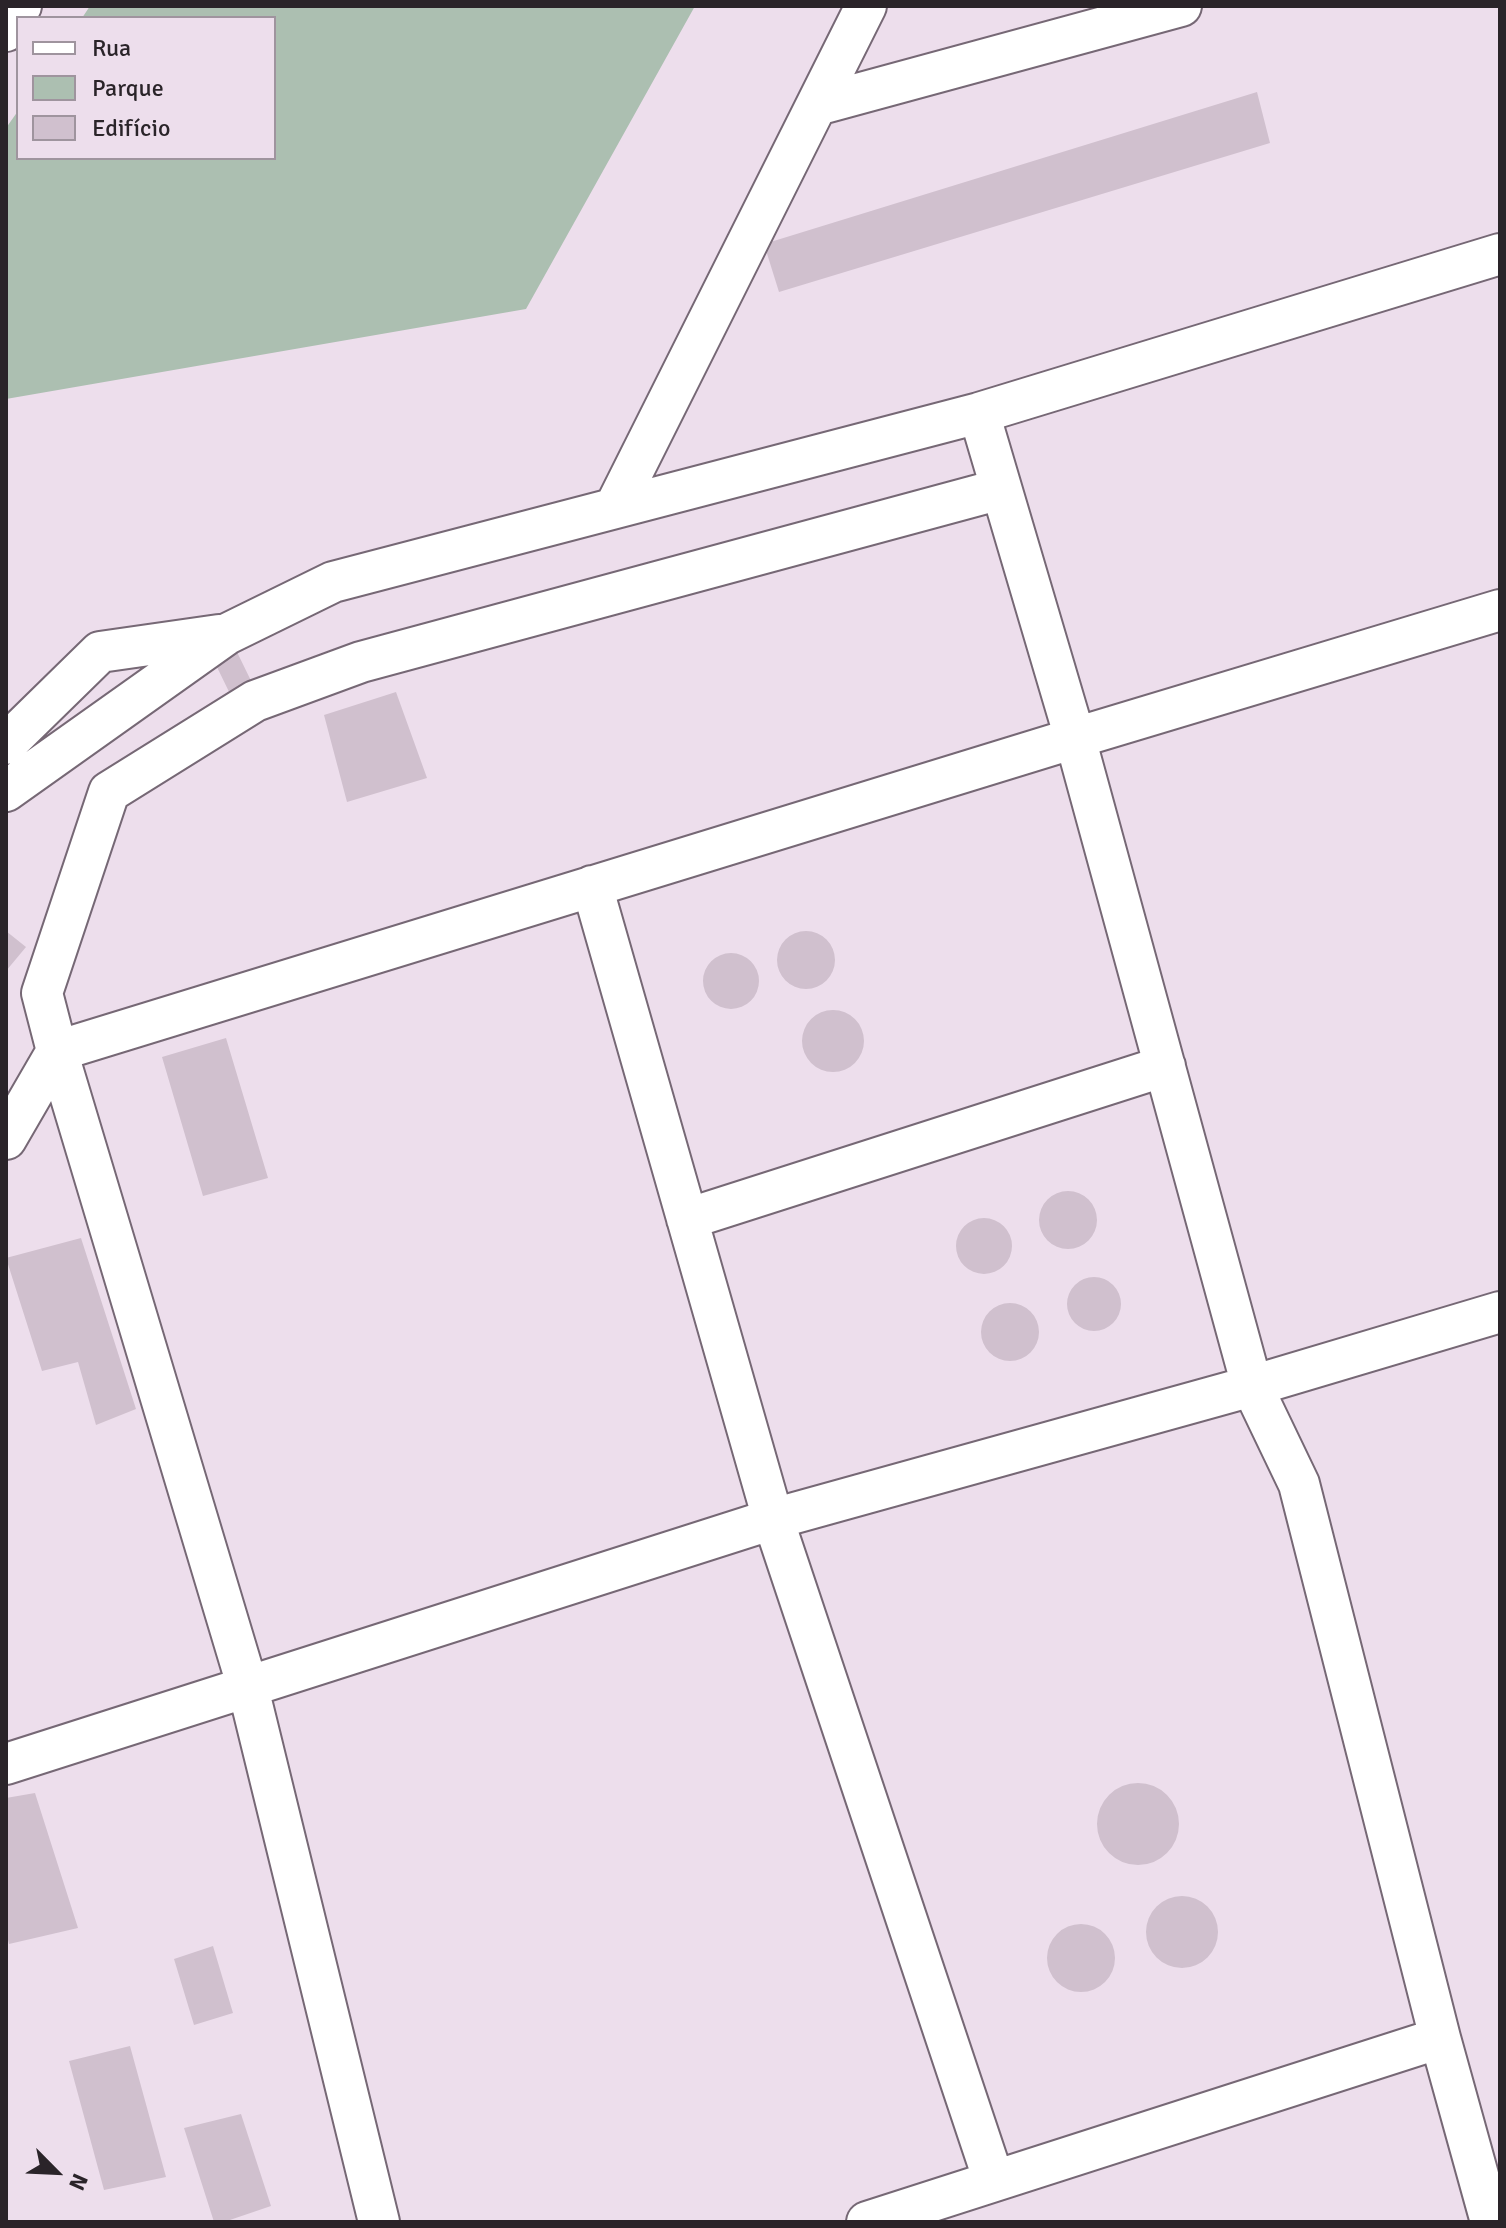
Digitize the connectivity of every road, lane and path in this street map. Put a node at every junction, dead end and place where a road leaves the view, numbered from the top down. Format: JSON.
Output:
{"nodes":[{"id":1,"x":21,"y":6,"type":"edge"},
{"id":2,"x":866,"y":6,"type":"edge"},
{"id":3,"x":1181,"y":6,"type":"edge"},
{"id":4,"x":6,"y":31,"type":"edge"},
{"id":5,"x":817,"y":105,"type":"junction"},
{"id":6,"x":1500,"y":254,"type":"edge"},
{"id":7,"x":979,"y":413,"type":"junction"},
{"id":8,"x":1001,"y":489,"type":"junction"},
{"id":9,"x":615,"y":507,"type":"junction"},
{"id":10,"x":1500,"y":610,"type":"edge"},
{"id":11,"x":227,"y":634,"type":"junction"},
{"id":12,"x":1075,"y":738,"type":"junction"},
{"id":13,"x":77,"y":743,"type":"junction"},
{"id":14,"x":6,"y":744,"type":"edge"},
{"id":15,"x":6,"y":791,"type":"edge"},
{"id":16,"x":109,"y":792,"type":"junction"},
{"id":17,"x":592,"y":886,"type":"junction"},
{"id":18,"x":57,"y":1051,"type":"junction"},
{"id":19,"x":1165,"y":1066,"type":"junction"},
{"id":20,"x":6,"y":1139,"type":"edge"},
{"id":21,"x":687,"y":1219,"type":"junction"},
{"id":22,"x":1500,"y":1312,"type":"edge"},
{"id":23,"x":1252,"y":1386,"type":"junction"},
{"id":24,"x":773,"y":1519,"type":"junction"},
{"id":25,"x":248,"y":1688,"type":"junction"},
{"id":26,"x":6,"y":1764,"type":"edge"},
{"id":27,"x":1440,"y":2038,"type":"junction"},
{"id":28,"x":994,"y":2181,"type":"junction"},
{"id":29,"x":379,"y":2222,"type":"edge"},
{"id":30,"x":867,"y":2222,"type":"edge"},
{"id":31,"x":1491,"y":2222,"type":"edge"}],
"edges":[{"from":1,"to":4,"type":"lane"},
{"from":2,"to":5,"type":"lane"},
{"from":3,"to":5,"type":"lane"},
{"from":5,"to":9,"type":"lane"},
{"from":6,"to":7,"type":"lane"},
{"from":7,"to":8,"type":"lane"},
{"from":7,"to":9,"type":"lane"},
{"from":8,"to":12,"type":"lane"},
{"from":8,"to":16,"type":"lane"},
{"from":9,"to":11,"type":"lane"},
{"from":10,"to":12,"type":"lane"},
{"from":11,"to":13,"type":"lane"},
{"from":11,"to":14,"type":"lane"},
{"from":12,"to":17,"type":"lane"},
{"from":12,"to":19,"type":"lane"},
{"from":13,"to":15,"type":"lane"},
{"from":13,"to":16,"type":"lane"},
{"from":16,"to":18,"type":"lane"},
{"from":17,"to":18,"type":"lane"},
{"from":17,"to":21,"type":"lane"},
{"from":18,"to":20,"type":"lane"},
{"from":18,"to":25,"type":"lane"},
{"from":19,"to":21,"type":"lane"},
{"from":19,"to":23,"type":"lane"},
{"from":21,"to":24,"type":"lane"},
{"from":22,"to":23,"type":"lane"},
{"from":23,"to":24,"type":"lane"},
{"from":23,"to":27,"type":"lane"},
{"from":24,"to":25,"type":"lane"},
{"from":24,"to":28,"type":"lane"},
{"from":25,"to":26,"type":"lane"},
{"from":25,"to":29,"type":"lane"},
{"from":27,"to":28,"type":"lane"},
{"from":27,"to":31,"type":"lane"},
{"from":28,"to":30,"type":"lane"}]}
